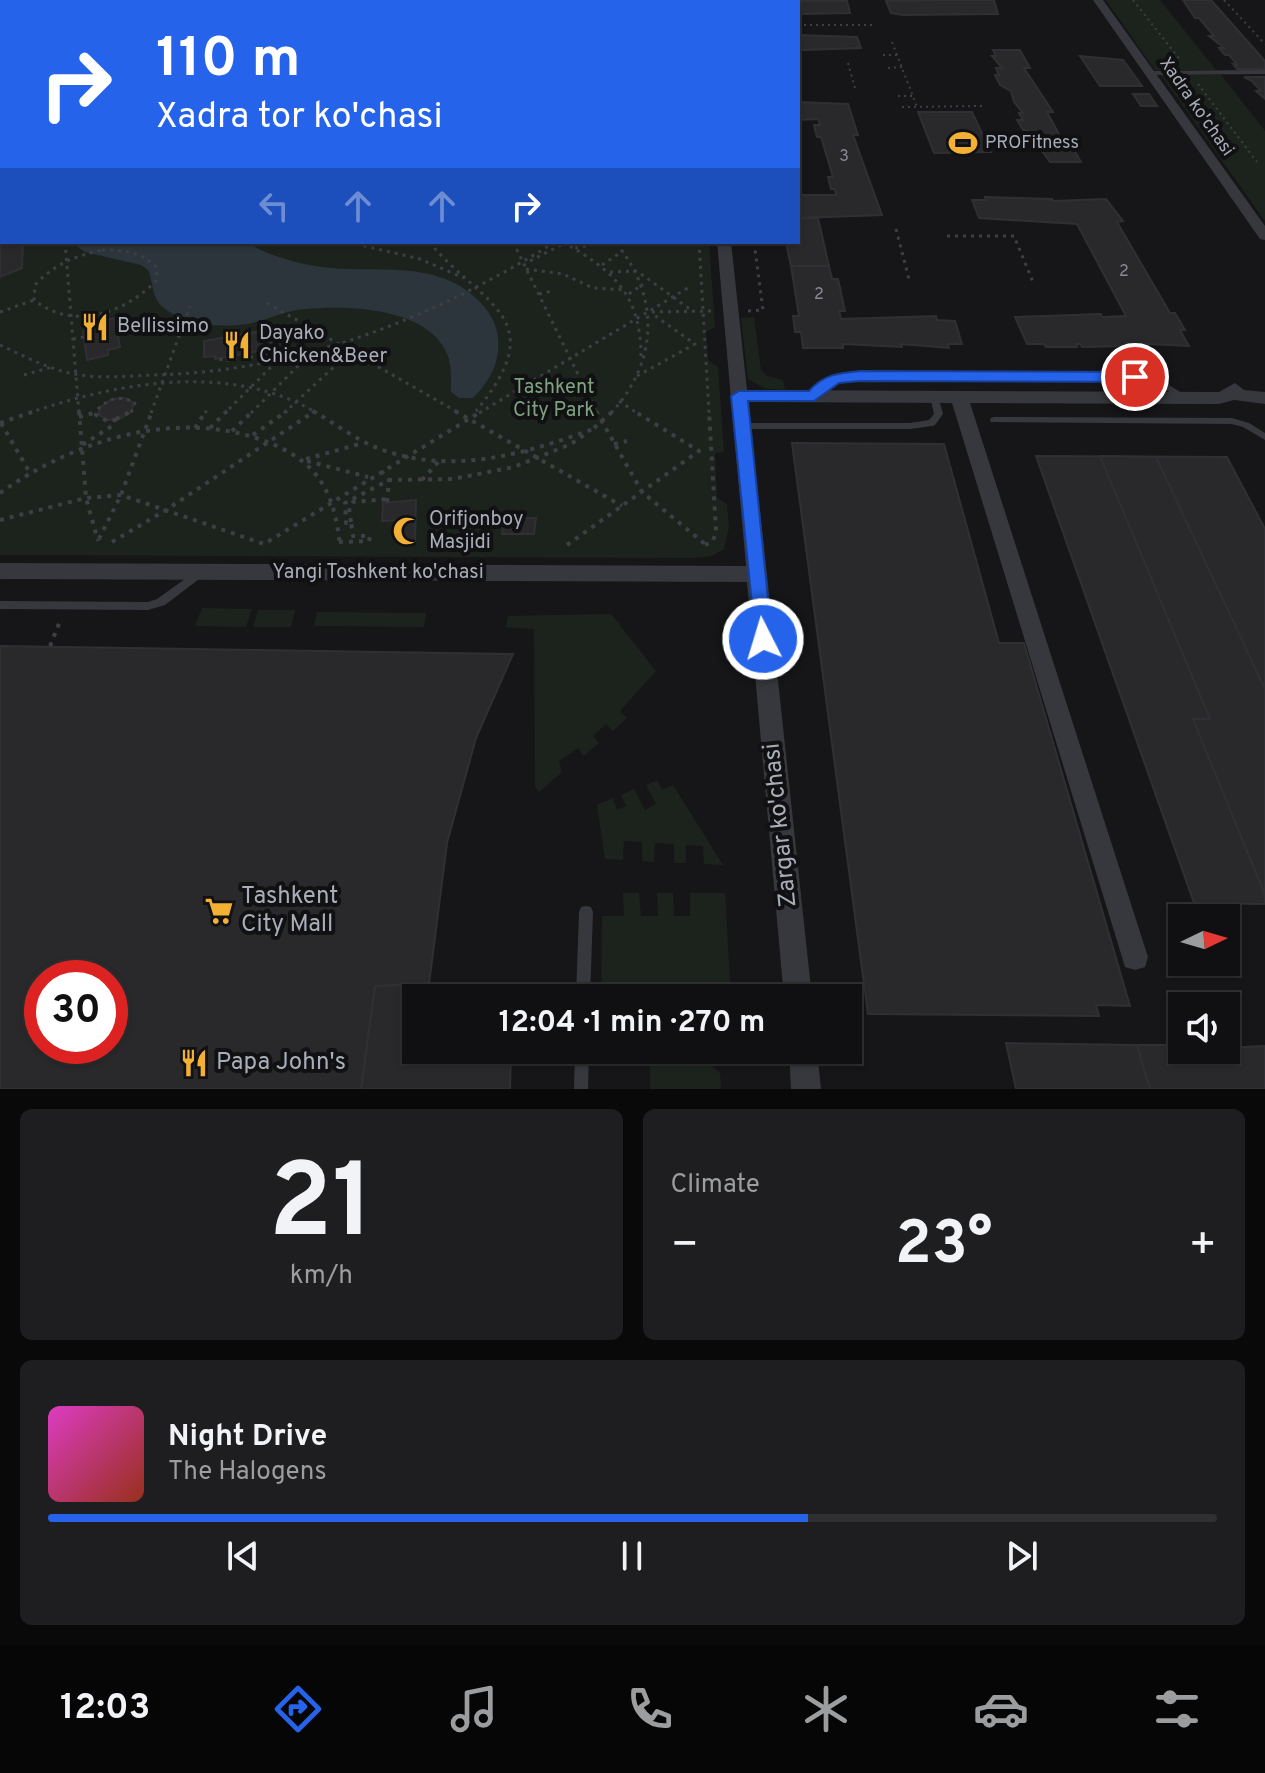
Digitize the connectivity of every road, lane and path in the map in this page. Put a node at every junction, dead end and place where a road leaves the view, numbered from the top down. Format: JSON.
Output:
{"nodes":[{"id":1,"x":1098,"y":0,"type":"edge"},
{"id":2,"x":1224,"y":0,"type":"edge"},
{"id":3,"x":800,"y":25,"type":"edge"},
{"id":4,"x":873,"y":25,"type":"dead end"},
{"id":5,"x":892,"y":42,"type":"dead end"},
{"id":6,"x":1265,"y":44,"type":"edge"},
{"id":7,"x":883,"y":55,"type":"dead end"},
{"id":8,"x":897,"y":55,"type":"junction"},
{"id":9,"x":848,"y":63,"type":"dead end"},
{"id":10,"x":902,"y":67,"type":"junction"},
{"id":11,"x":888,"y":68,"type":"dead end"},
{"id":12,"x":1265,"y":72,"type":"edge"},
{"id":13,"x":1150,"y":73,"type":"junction"},
{"id":14,"x":856,"y":92,"type":"dead end"},
{"id":15,"x":898,"y":96,"type":"dead end"},
{"id":16,"x":913,"y":96,"type":"junction"},
{"id":17,"x":984,"y":106,"type":"dead end"},
{"id":18,"x":902,"y":107,"type":"dead end"},
{"id":19,"x":917,"y":107,"type":"junction"},
{"id":20,"x":896,"y":229,"type":"dead end"},
{"id":21,"x":947,"y":236,"type":"dead end"},
{"id":22,"x":1265,"y":236,"type":"edge"},
{"id":23,"x":65,"y":244,"type":"edge"},
{"id":24,"x":356,"y":244,"type":"edge"},
{"id":25,"x":431,"y":244,"type":"edge"},
{"id":26,"x":514,"y":244,"type":"edge"},
{"id":27,"x":552,"y":244,"type":"edge"},
{"id":28,"x":561,"y":244,"type":"edge"},
{"id":29,"x":568,"y":244,"type":"edge"},
{"id":30,"x":596,"y":244,"type":"edge"},
{"id":31,"x":617,"y":244,"type":"edge"},
{"id":32,"x":699,"y":244,"type":"edge"},
{"id":33,"x":724,"y":244,"type":"edge"},
{"id":34,"x":575,"y":248,"type":"junction"},
{"id":35,"x":624,"y":251,"type":"junction"},
{"id":36,"x":67,"y":260,"type":"junction"},
{"id":37,"x":523,"y":263,"type":"junction"},
{"id":38,"x":602,"y":265,"type":"junction"},
{"id":39,"x":526,"y":269,"type":"junction"},
{"id":40,"x":637,"y":271,"type":"junction"},
{"id":41,"x":610,"y":272,"type":"junction"},
{"id":42,"x":1033,"y":282,"type":"dead end"},
{"id":43,"x":910,"y":283,"type":"dead end"},
{"id":44,"x":643,"y":284,"type":"junction"},
{"id":45,"x":691,"y":286,"type":"dead end"},
{"id":46,"x":480,"y":287,"type":"junction"},
{"id":47,"x":552,"y":291,"type":"dead end"},
{"id":48,"x":627,"y":292,"type":"junction"},
{"id":49,"x":538,"y":294,"type":"junction"},
{"id":50,"x":674,"y":296,"type":"junction"},
{"id":51,"x":34,"y":300,"type":"junction"},
{"id":52,"x":267,"y":303,"type":"dead end"},
{"id":53,"x":190,"y":306,"type":"dead end"},
{"id":54,"x":0,"y":312,"type":"edge"},
{"id":55,"x":649,"y":312,"type":"junction"},
{"id":56,"x":73,"y":316,"type":"junction"},
{"id":57,"x":638,"y":318,"type":"junction"},
{"id":58,"x":84,"y":337,"type":"dead end"},
{"id":59,"x":73,"y":339,"type":"junction"},
{"id":60,"x":336,"y":344,"type":"junction"},
{"id":61,"x":0,"y":345,"type":"edge"},
{"id":62,"x":312,"y":352,"type":"junction"},
{"id":63,"x":350,"y":352,"type":"junction"},
{"id":64,"x":221,"y":358,"type":"dead end"},
{"id":65,"x":570,"y":358,"type":"junction"},
{"id":66,"x":278,"y":360,"type":"junction"},
{"id":67,"x":640,"y":362,"type":"junction"},
{"id":68,"x":52,"y":367,"type":"junction"},
{"id":69,"x":76,"y":374,"type":"junction"},
{"id":70,"x":24,"y":375,"type":"dead end"},
{"id":71,"x":636,"y":377,"type":"junction"},
{"id":72,"x":162,"y":379,"type":"junction"},
{"id":73,"x":249,"y":389,"type":"junction"},
{"id":74,"x":270,"y":392,"type":"junction"},
{"id":75,"x":78,"y":396,"type":"junction"},
{"id":76,"x":739,"y":396,"type":"junction"},
{"id":77,"x":814,"y":396,"type":"junction"},
{"id":78,"x":934,"y":396,"type":"junction"},
{"id":79,"x":959,"y":396,"type":"junction"},
{"id":80,"x":1186,"y":398,"type":"junction"},
{"id":81,"x":1265,"y":398,"type":"edge"},
{"id":82,"x":300,"y":401,"type":"junction"},
{"id":83,"x":619,"y":401,"type":"junction"},
{"id":84,"x":209,"y":406,"type":"dead end"},
{"id":85,"x":98,"y":410,"type":"junction"},
{"id":86,"x":316,"y":410,"type":"junction"},
{"id":87,"x":79,"y":417,"type":"junction"},
{"id":88,"x":470,"y":418,"type":"junction"},
{"id":89,"x":115,"y":420,"type":"junction"},
{"id":90,"x":994,"y":420,"type":"dead end"},
{"id":91,"x":602,"y":422,"type":"junction"},
{"id":92,"x":0,"y":423,"type":"edge"},
{"id":93,"x":742,"y":426,"type":"junction"},
{"id":94,"x":195,"y":428,"type":"junction"},
{"id":95,"x":210,"y":428,"type":"junction"},
{"id":96,"x":593,"y":429,"type":"junction"},
{"id":97,"x":144,"y":431,"type":"junction"},
{"id":98,"x":232,"y":431,"type":"junction"},
{"id":99,"x":253,"y":435,"type":"junction"},
{"id":100,"x":1265,"y":437,"type":"edge"},
{"id":101,"x":269,"y":441,"type":"junction"},
{"id":102,"x":627,"y":441,"type":"dead end"},
{"id":103,"x":366,"y":442,"type":"junction"},
{"id":104,"x":613,"y":444,"type":"junction"},
{"id":105,"x":82,"y":447,"type":"junction"},
{"id":106,"x":526,"y":453,"type":"junction"},
{"id":107,"x":404,"y":457,"type":"junction"},
{"id":108,"x":538,"y":459,"type":"junction"},
{"id":109,"x":304,"y":460,"type":"junction"},
{"id":110,"x":439,"y":461,"type":"junction"},
{"id":111,"x":381,"y":471,"type":"junction"},
{"id":112,"x":30,"y":473,"type":"junction"},
{"id":113,"x":370,"y":477,"type":"junction"},
{"id":114,"x":389,"y":480,"type":"junction"},
{"id":115,"x":422,"y":480,"type":"junction"},
{"id":116,"x":642,"y":492,"type":"junction"},
{"id":117,"x":0,"y":493,"type":"edge"},
{"id":118,"x":121,"y":495,"type":"junction"},
{"id":119,"x":86,"y":498,"type":"junction"},
{"id":120,"x":332,"y":501,"type":"junction"},
{"id":121,"x":622,"y":506,"type":"junction"},
{"id":122,"x":166,"y":510,"type":"junction"},
{"id":123,"x":0,"y":519,"type":"edge"},
{"id":124,"x":351,"y":522,"type":"junction"},
{"id":125,"x":112,"y":542,"type":"dead end"},
{"id":126,"x":567,"y":545,"type":"dead end"},
{"id":127,"x":0,"y":571,"type":"edge"},
{"id":128,"x":200,"y":572,"type":"junction"},
{"id":129,"x":757,"y":574,"type":"junction"},
{"id":130,"x":0,"y":605,"type":"edge"},
{"id":131,"x":60,"y":621,"type":"dead end"},
{"id":132,"x":50,"y":646,"type":"dead end"},
{"id":133,"x":586,"y":912,"type":"dead end"},
{"id":134,"x":1135,"y":957,"type":"dead end"},
{"id":135,"x":583,"y":984,"type":"edge"},
{"id":136,"x":797,"y":984,"type":"edge"},
{"id":137,"x":582,"y":1064,"type":"edge"},
{"id":138,"x":804,"y":1064,"type":"edge"},
{"id":139,"x":581,"y":1089,"type":"edge"},
{"id":140,"x":806,"y":1089,"type":"edge"}],
"edges":[{"from":1,"to":13,"type":"street","name":"Xadra ko'chasi"},
{"from":2,"to":6,"type":"path"},
{"from":3,"to":4,"type":"path"},
{"from":5,"to":8,"type":"path"},
{"from":7,"to":8,"type":"path"},
{"from":8,"to":10,"type":"path"},
{"from":9,"to":14,"type":"path"},
{"from":10,"to":11,"type":"path"},
{"from":10,"to":16,"type":"path"},
{"from":12,"to":13,"type":"lane"},
{"from":13,"to":22,"type":"street","name":"Xadra ko'chasi"},
{"from":15,"to":16,"type":"path"},
{"from":16,"to":19,"type":"path"},
{"from":17,"to":19,"type":"path"},
{"from":18,"to":19,"type":"path"},
{"from":20,"to":43,"type":"path"},
{"from":21,"to":42,"type":"path"},
{"from":23,"to":36,"type":"path"},
{"from":24,"to":46,"type":"path"},
{"from":25,"to":46,"type":"path"},
{"from":26,"to":37,"type":"path"},
{"from":27,"to":37,"type":"path"},
{"from":28,"to":37,"type":"path"},
{"from":29,"to":34,"type":"path"},
{"from":30,"to":34,"type":"path"},
{"from":31,"to":35,"type":"path"},
{"from":32,"to":116,"type":"path"},
{"from":33,"to":76,"type":"street","name":"Zargar ko'chasi"},
{"from":34,"to":38,"type":"path"},
{"from":35,"to":38,"type":"path"},
{"from":35,"to":40,"type":"path"},
{"from":36,"to":51,"type":"path"},
{"from":36,"to":56,"type":"path"},
{"from":36,"to":56,"type":"path"},
{"from":37,"to":39,"type":"path"},
{"from":37,"to":46,"type":"path"},
{"from":38,"to":41,"type":"path"},
{"from":39,"to":48,"type":"path"},
{"from":39,"to":49,"type":"path"},
{"from":40,"to":41,"type":"path"},
{"from":40,"to":44,"type":"path"},
{"from":40,"to":50,"type":"path"},
{"from":41,"to":48,"type":"path"},
{"from":44,"to":48,"type":"path"},
{"from":44,"to":55,"type":"path"},
{"from":45,"to":50,"type":"path"},
{"from":46,"to":60,"type":"path"},
{"from":46,"to":88,"type":"path"},
{"from":47,"to":49,"type":"path"},
{"from":48,"to":57,"type":"path"},
{"from":49,"to":65,"type":"path"},
{"from":50,"to":55,"type":"path"},
{"from":50,"to":55,"type":"path"},
{"from":51,"to":54,"type":"path"},
{"from":51,"to":56,"type":"path"},
{"from":52,"to":60,"type":"path"},
{"from":53,"to":72,"type":"path"},
{"from":55,"to":57,"type":"path"},
{"from":55,"to":67,"type":"path"},
{"from":55,"to":71,"type":"path"},
{"from":56,"to":59,"type":"path"},
{"from":57,"to":65,"type":"path"},
{"from":57,"to":67,"type":"path"},
{"from":58,"to":59,"type":"path"},
{"from":59,"to":69,"type":"path"},
{"from":60,"to":62,"type":"path"},
{"from":60,"to":63,"type":"path"},
{"from":61,"to":68,"type":"path"},
{"from":62,"to":66,"type":"path"},
{"from":62,"to":74,"type":"path"},
{"from":63,"to":82,"type":"path"},
{"from":63,"to":88,"type":"path"},
{"from":64,"to":66,"type":"path"},
{"from":65,"to":88,"type":"path"},
{"from":65,"to":91,"type":"path"},
{"from":66,"to":72,"type":"path"},
{"from":66,"to":73,"type":"path"},
{"from":67,"to":71,"type":"path"},
{"from":68,"to":69,"type":"path"},
{"from":68,"to":70,"type":"path"},
{"from":69,"to":72,"type":"path"},
{"from":69,"to":75,"type":"path"},
{"from":71,"to":83,"type":"path"},
{"from":72,"to":73,"type":"path"},
{"from":72,"to":75,"type":"path"},
{"from":72,"to":97,"type":"path"},
{"from":73,"to":74,"type":"path"},
{"from":73,"to":95,"type":"path"},
{"from":74,"to":82,"type":"path"},
{"from":74,"to":98,"type":"path"},
{"from":75,"to":87,"type":"path"},
{"from":75,"to":92,"type":"path"},
{"from":76,"to":77,"type":"street"},
{"from":76,"to":93,"type":"street","name":"Zargar ko'chasi"},
{"from":77,"to":78,"type":"street"},
{"from":77,"to":80,"type":"lane"},
{"from":78,"to":79,"type":"street"},
{"from":78,"to":93,"type":"lane"},
{"from":79,"to":80,"type":"street"},
{"from":79,"to":134,"type":"street"},
{"from":80,"to":81,"type":"street"},
{"from":82,"to":86,"type":"path"},
{"from":82,"to":99,"type":"path"},
{"from":83,"to":91,"type":"path"},
{"from":83,"to":116,"type":"path"},
{"from":84,"to":94,"type":"path"},
{"from":85,"to":87,"type":"path"},
{"from":85,"to":89,"type":"path"},
{"from":85,"to":89,"type":"path"},
{"from":86,"to":101,"type":"path"},
{"from":86,"to":103,"type":"path"},
{"from":87,"to":105,"type":"path"},
{"from":88,"to":106,"type":"path"},
{"from":88,"to":107,"type":"path"},
{"from":89,"to":105,"type":"path"},
{"from":90,"to":100,"type":"lane"},
{"from":91,"to":96,"type":"path"},
{"from":91,"to":104,"type":"path"},
{"from":92,"to":112,"type":"path"},
{"from":93,"to":129,"type":"street","name":"Zargar ko'chasi"},
{"from":94,"to":95,"type":"path"},
{"from":94,"to":97,"type":"path"},
{"from":95,"to":98,"type":"path"},
{"from":96,"to":106,"type":"path"},
{"from":96,"to":108,"type":"path"},
{"from":97,"to":105,"type":"path"},
{"from":97,"to":118,"type":"path"},
{"from":98,"to":99,"type":"path"},
{"from":99,"to":101,"type":"path"},
{"from":101,"to":109,"type":"path"},
{"from":101,"to":122,"type":"path"},
{"from":102,"to":104,"type":"path"},
{"from":103,"to":107,"type":"path"},
{"from":103,"to":109,"type":"path"},
{"from":104,"to":116,"type":"path"},
{"from":105,"to":112,"type":"path"},
{"from":105,"to":119,"type":"path"},
{"from":106,"to":108,"type":"path"},
{"from":106,"to":110,"type":"path"},
{"from":107,"to":110,"type":"path"},
{"from":107,"to":111,"type":"path"},
{"from":108,"to":115,"type":"path"},
{"from":108,"to":121,"type":"path"},
{"from":109,"to":113,"type":"path"},
{"from":109,"to":120,"type":"path"},
{"from":110,"to":115,"type":"path"},
{"from":111,"to":113,"type":"path"},
{"from":111,"to":114,"type":"path"},
{"from":112,"to":117,"type":"path"},
{"from":113,"to":120,"type":"path"},
{"from":114,"to":115,"type":"path"},
{"from":114,"to":124,"type":"path"},
{"from":114,"to":124,"type":"path"},
{"from":116,"to":121,"type":"path"},
{"from":118,"to":119,"type":"path"},
{"from":118,"to":119,"type":"path"},
{"from":118,"to":122,"type":"path"},
{"from":119,"to":123,"type":"path"},
{"from":120,"to":122,"type":"path"},
{"from":120,"to":124,"type":"path"},
{"from":121,"to":126,"type":"path"},
{"from":122,"to":125,"type":"path"},
{"from":127,"to":128,"type":"street","name":"Yangi Toshkent ko'chasi"},
{"from":128,"to":129,"type":"street","name":"Yangi Toshkent ko'chasi"},
{"from":128,"to":130,"type":"lane"},
{"from":129,"to":136,"type":"street","name":"Zargar ko'chasi"},
{"from":131,"to":132,"type":"path"},
{"from":133,"to":135,"type":"lane"},
{"from":137,"to":139,"type":"lane"},
{"from":138,"to":140,"type":"street"}]}
